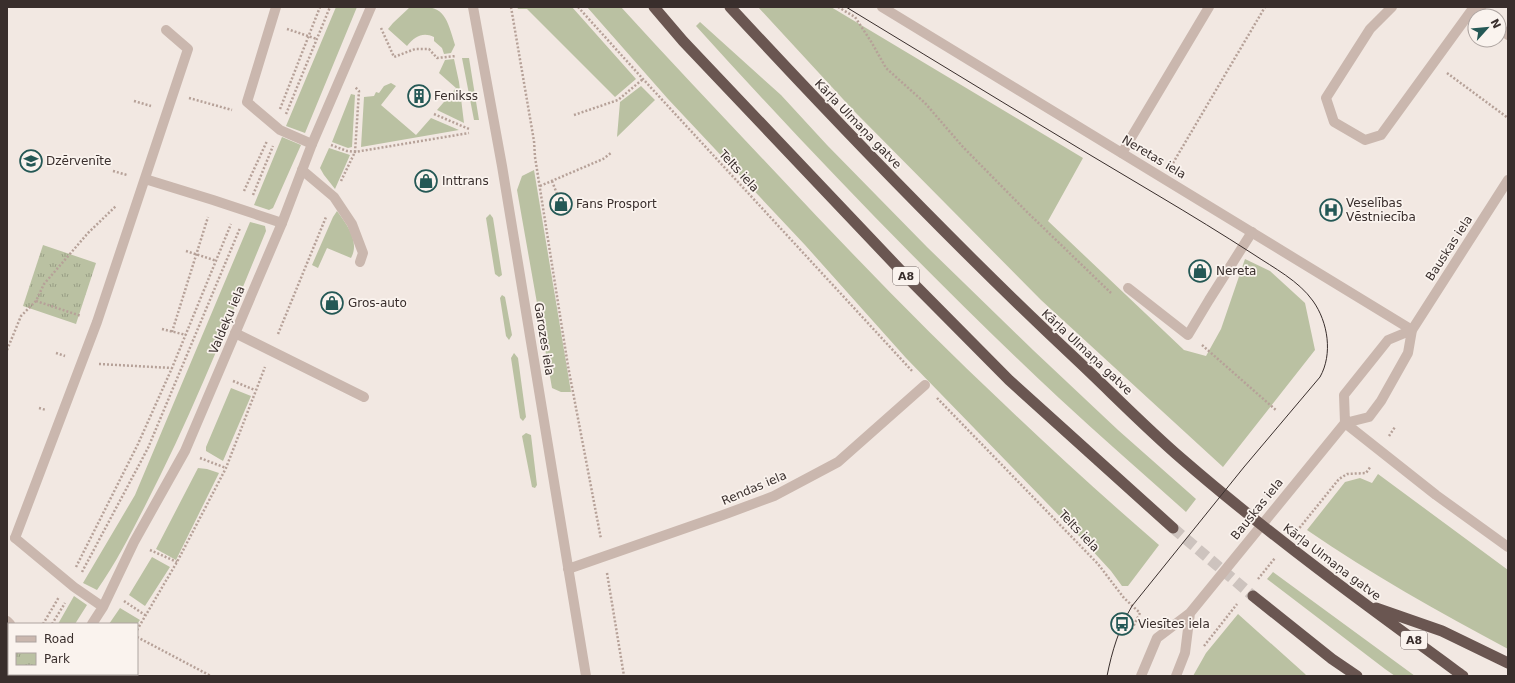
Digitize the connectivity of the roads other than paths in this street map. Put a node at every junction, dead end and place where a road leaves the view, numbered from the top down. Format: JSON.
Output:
{"nodes":[{"id":1,"x":276,"y":7,"type":"edge"},
{"id":2,"x":371,"y":7,"type":"edge"},
{"id":3,"x":379,"y":7,"type":"edge"},
{"id":4,"x":466,"y":7,"type":"edge"},
{"id":5,"x":654,"y":7,"type":"edge"},
{"id":6,"x":730,"y":7,"type":"edge"},
{"id":7,"x":882,"y":7,"type":"edge"},
{"id":8,"x":1209,"y":7,"type":"edge"},
{"id":9,"x":1392,"y":7,"type":"edge"},
{"id":10,"x":1475,"y":7,"type":"edge"},
{"id":11,"x":473,"y":11,"type":"edge"},
{"id":12,"x":367,"y":17,"type":"junction"},
{"id":13,"x":166,"y":30,"type":"dead end"},
{"id":14,"x":313,"y":141,"type":"junction"},
{"id":15,"x":1122,"y":153,"type":"junction"},
{"id":16,"x":302,"y":170,"type":"junction"},
{"id":17,"x":145,"y":179,"type":"junction"},
{"id":18,"x":1508,"y":180,"type":"edge"},
{"id":19,"x":282,"y":223,"type":"junction"},
{"id":20,"x":1252,"y":232,"type":"junction"},
{"id":21,"x":360,"y":262,"type":"dead end"},
{"id":22,"x":1128,"y":288,"type":"dead end"},
{"id":23,"x":1412,"y":330,"type":"junction"},
{"id":24,"x":235,"y":333,"type":"junction"},
{"id":25,"x":925,"y":385,"type":"dead end"},
{"id":26,"x":364,"y":397,"type":"dead end"},
{"id":27,"x":1345,"y":423,"type":"junction"},
{"id":28,"x":1173,"y":528,"type":"tunnel mouth"},
{"id":29,"x":1508,"y":547,"type":"edge"},
{"id":30,"x":568,"y":569,"type":"junction"},
{"id":31,"x":1248,"y":597,"type":"tunnel mouth"},
{"id":32,"x":1364,"y":604,"type":"junction"},
{"id":33,"x":103,"y":607,"type":"junction"},
{"id":34,"x":1190,"y":613,"type":"junction"},
{"id":35,"x":93,"y":623,"type":"edge"},
{"id":36,"x":1508,"y":663,"type":"edge"},
{"id":37,"x":586,"y":676,"type":"edge"},
{"id":38,"x":1141,"y":676,"type":"edge"},
{"id":39,"x":1176,"y":676,"type":"edge"},
{"id":40,"x":1357,"y":676,"type":"edge"},
{"id":41,"x":1463,"y":676,"type":"edge"}],
"edges":[{"from":1,"to":14,"type":"street"},
{"from":2,"to":12,"type":"street","name":"Valdeķu iela"},
{"from":3,"to":12,"type":"street","name":"Valdeķu iela"},
{"from":4,"to":11,"type":"street"},
{"from":5,"to":28,"type":"highway","number":"A8"},
{"from":6,"to":32,"type":"highway","name":"Kārļa Ulmaņa gatve","number":"A8"},
{"from":7,"to":15,"type":"street","name":"Neretas iela"},
{"from":8,"to":15,"type":"street"},
{"from":9,"to":10,"type":"street"},
{"from":11,"to":30,"type":"street","name":"Garozes iela"},
{"from":12,"to":14,"type":"street","name":"Valdeķu iela"},
{"from":13,"to":17,"type":"street"},
{"from":14,"to":16,"type":"street","name":"Valdeķu iela"},
{"from":15,"to":20,"type":"street","name":"Neretas iela"},
{"from":16,"to":19,"type":"street","name":"Valdeķu iela"},
{"from":16,"to":21,"type":"street"},
{"from":17,"to":19,"type":"street"},
{"from":17,"to":33,"type":"street"},
{"from":18,"to":23,"type":"street","name":"Bauskas iela"},
{"from":19,"to":24,"type":"street","name":"Valdeķu iela"},
{"from":20,"to":22,"type":"street"},
{"from":20,"to":23,"type":"street","name":"Neretas iela"},
{"from":23,"to":27,"type":"street","name":"Bauskas iela"},
{"from":23,"to":27,"type":"street"},
{"from":24,"to":26,"type":"street"},
{"from":24,"to":33,"type":"street","name":"Valdeķu iela"},
{"from":25,"to":30,"type":"street","name":"Rendas iela"},
{"from":27,"to":29,"type":"street"},
{"from":27,"to":34,"type":"street","name":"Bauskas iela"},
{"from":30,"to":37,"type":"street","name":"Garozes iela"},
{"from":31,"to":40,"type":"highway"},
{"from":32,"to":36,"type":"highway"},
{"from":32,"to":41,"type":"highway","name":"Kārļa Ulmaņa gatve","number":"A8"},
{"from":33,"to":35,"type":"street","name":"Valdeķu iela"},
{"from":34,"to":38,"type":"street","name":"Bauskas iela"},
{"from":34,"to":39,"type":"street","name":"Bauskas iela"}]}
